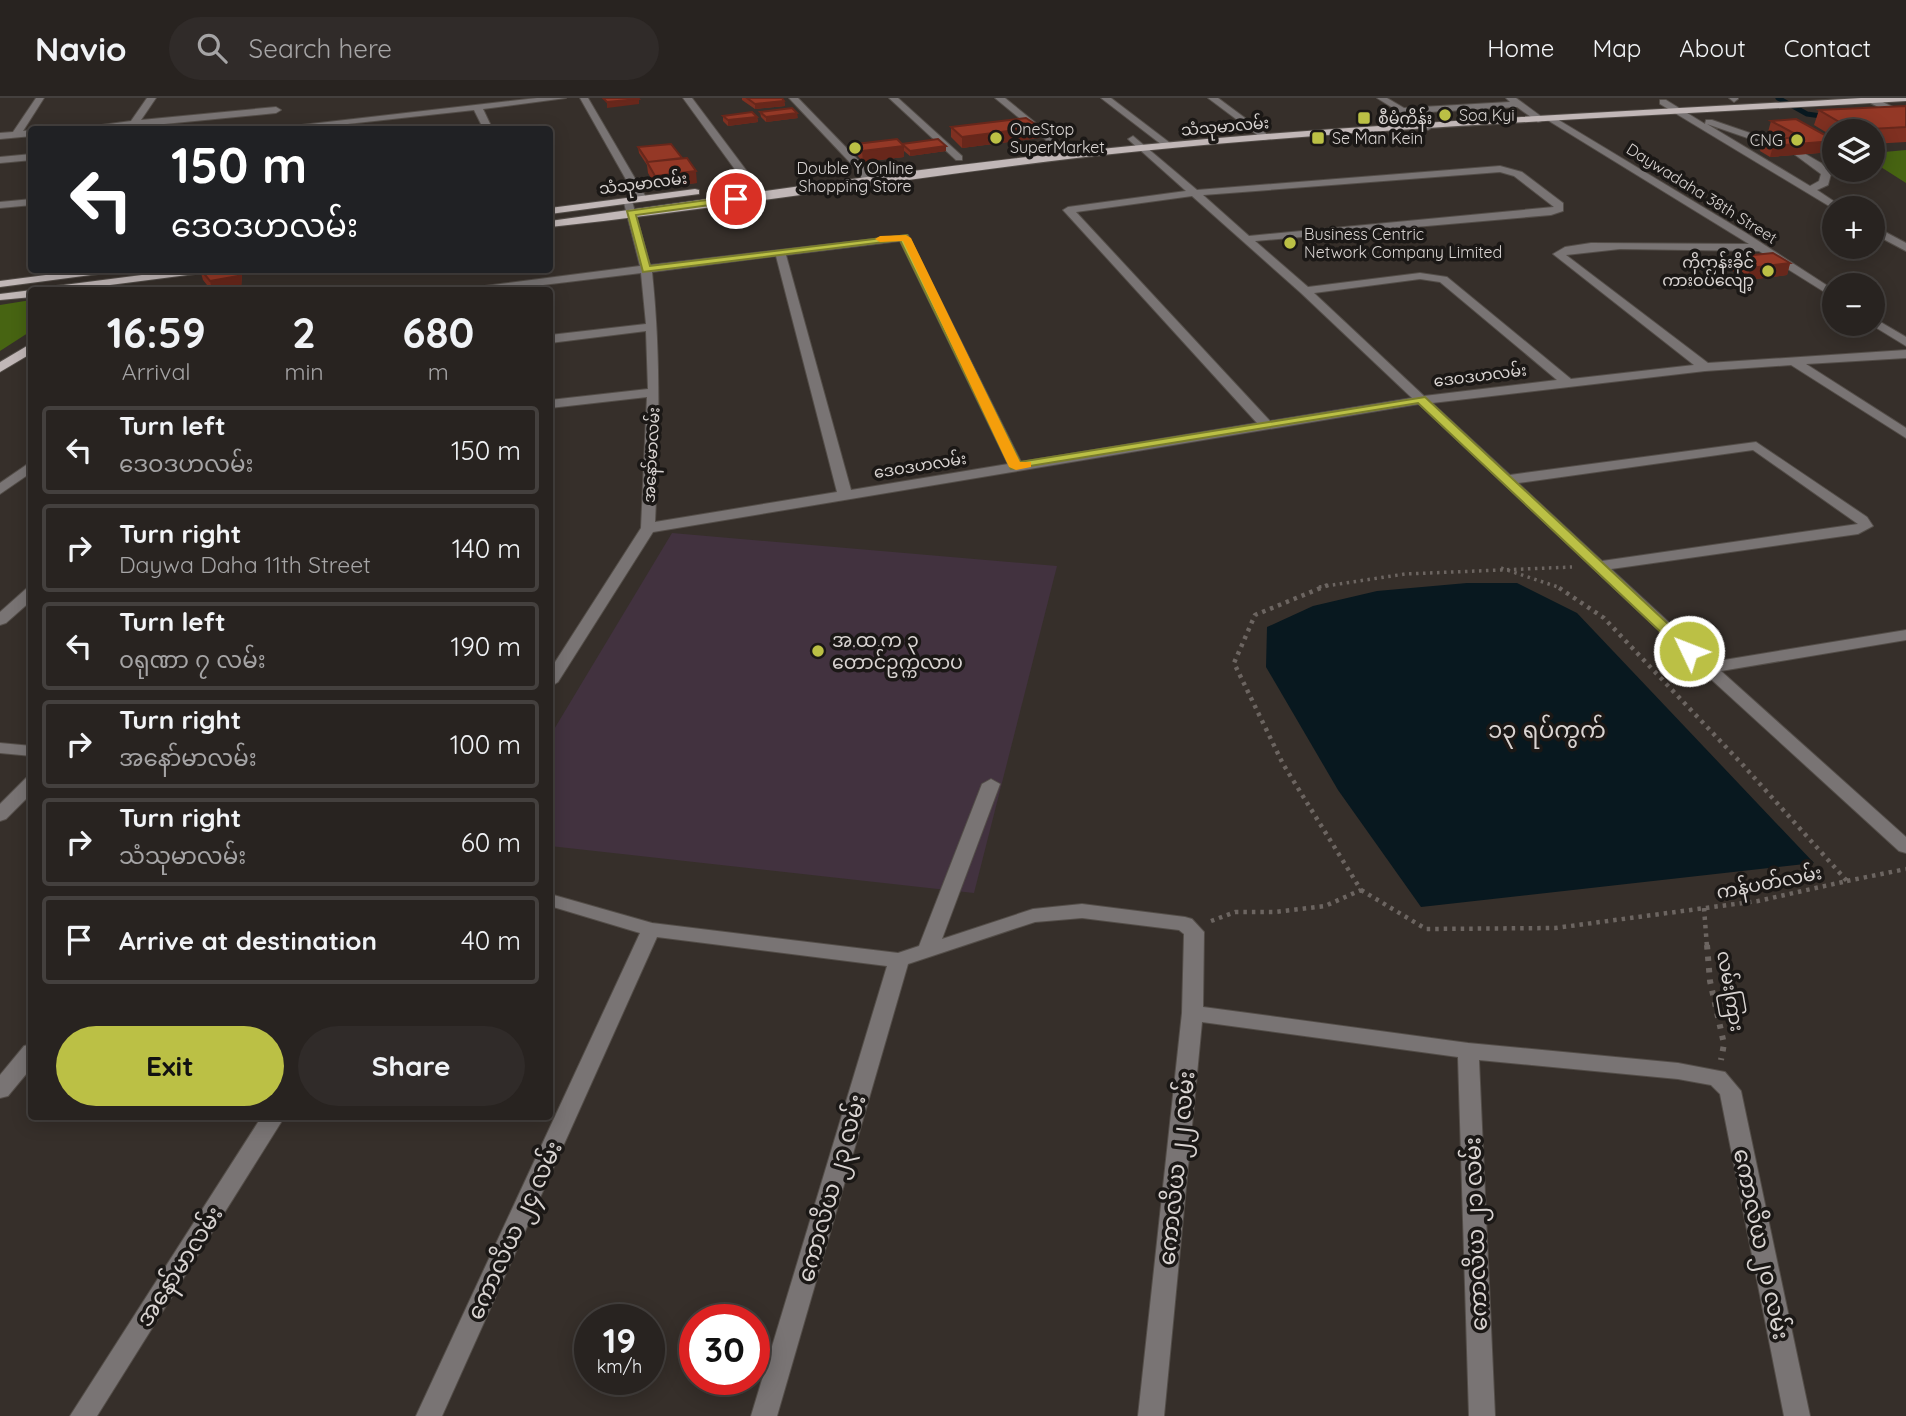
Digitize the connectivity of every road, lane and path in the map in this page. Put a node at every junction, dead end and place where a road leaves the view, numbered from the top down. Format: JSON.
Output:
{"nodes":[{"id":1,"x":40,"y":98,"type":"edge"},
{"id":2,"x":152,"y":98,"type":"edge"},
{"id":3,"x":562,"y":98,"type":"edge"},
{"id":4,"x":584,"y":98,"type":"edge"},
{"id":5,"x":687,"y":98,"type":"edge"},
{"id":6,"x":793,"y":98,"type":"edge"},
{"id":7,"x":894,"y":98,"type":"edge"},
{"id":8,"x":999,"y":98,"type":"edge"},
{"id":9,"x":1105,"y":98,"type":"edge"},
{"id":10,"x":1212,"y":98,"type":"edge"},
{"id":11,"x":1381,"y":98,"type":"edge"},
{"id":12,"x":1510,"y":98,"type":"edge"},
{"id":13,"x":1733,"y":98,"type":"edge"},
{"id":14,"x":1744,"y":98,"type":"edge"},
{"id":15,"x":1906,"y":98,"type":"edge"},
{"id":16,"x":1871,"y":100,"type":"junction"},
{"id":17,"x":490,"y":102,"type":"edge"},
{"id":18,"x":1663,"y":102,"type":"junction"},
{"id":19,"x":1519,"y":104,"type":"junction"},
{"id":20,"x":477,"y":107,"type":"junction"},
{"id":21,"x":1529,"y":110,"type":"junction"},
{"id":22,"x":1404,"y":111,"type":"junction"},
{"id":23,"x":1681,"y":113,"type":"junction"},
{"id":24,"x":1415,"y":117,"type":"junction"},
{"id":25,"x":372,"y":118,"type":"junction"},
{"id":26,"x":1546,"y":119,"type":"junction"},
{"id":27,"x":1905,"y":119,"type":"edge"},
{"id":28,"x":1348,"y":122,"type":"dead end"},
{"id":29,"x":134,"y":124,"type":"junction"},
{"id":30,"x":112,"y":126,"type":"edge"},
{"id":31,"x":264,"y":126,"type":"edge"},
{"id":32,"x":298,"y":126,"type":"edge"},
{"id":33,"x":375,"y":126,"type":"edge"},
{"id":34,"x":487,"y":126,"type":"edge"},
{"id":35,"x":1892,"y":126,"type":"edge"},
{"id":36,"x":1428,"y":127,"type":"junction"},
{"id":37,"x":1257,"y":128,"type":"junction"},
{"id":38,"x":28,"y":133,"type":"edge"},
{"id":39,"x":1268,"y":133,"type":"junction"},
{"id":40,"x":16,"y":134,"type":"junction"},
{"id":41,"x":0,"y":136,"type":"edge"},
{"id":42,"x":1157,"y":136,"type":"junction"},
{"id":43,"x":1138,"y":144,"type":"junction"},
{"id":44,"x":1169,"y":146,"type":"junction"},
{"id":45,"x":1060,"y":147,"type":"junction"},
{"id":46,"x":1787,"y":149,"type":"edge"},
{"id":47,"x":1799,"y":154,"type":"edge"},
{"id":48,"x":28,"y":157,"type":"edge"},
{"id":49,"x":959,"y":158,"type":"junction"},
{"id":50,"x":0,"y":160,"type":"edge"},
{"id":51,"x":862,"y":170,"type":"junction"},
{"id":52,"x":820,"y":176,"type":"dead end"},
{"id":53,"x":868,"y":181,"type":"junction"},
{"id":54,"x":765,"y":183,"type":"dead end"},
{"id":55,"x":751,"y":184,"type":"junction"},
{"id":56,"x":737,"y":186,"type":"dead end"},
{"id":57,"x":710,"y":190,"type":"dead end"},
{"id":58,"x":1809,"y":190,"type":"junction"},
{"id":59,"x":1195,"y":193,"type":"junction"},
{"id":60,"x":1822,"y":198,"type":"edge"},
{"id":61,"x":642,"y":199,"type":"junction"},
{"id":62,"x":28,"y":202,"type":"edge"},
{"id":63,"x":0,"y":205,"type":"edge"},
{"id":64,"x":629,"y":207,"type":"junction"},
{"id":65,"x":553,"y":211,"type":"edge"},
{"id":66,"x":553,"y":223,"type":"edge"},
{"id":67,"x":1885,"y":236,"type":"edge"},
{"id":68,"x":1246,"y":239,"type":"junction"},
{"id":69,"x":1762,"y":248,"type":"junction"},
{"id":70,"x":1906,"y":248,"type":"edge"},
{"id":71,"x":780,"y":252,"type":"junction"},
{"id":72,"x":646,"y":270,"type":"junction"},
{"id":73,"x":83,"y":273,"type":"edge"},
{"id":74,"x":140,"y":274,"type":"edge"},
{"id":75,"x":0,"y":284,"type":"edge"},
{"id":76,"x":65,"y":287,"type":"edge"},
{"id":77,"x":122,"y":287,"type":"edge"},
{"id":78,"x":502,"y":287,"type":"edge"},
{"id":79,"x":1822,"y":287,"type":"edge"},
{"id":80,"x":1305,"y":291,"type":"junction"},
{"id":81,"x":28,"y":294,"type":"edge"},
{"id":82,"x":0,"y":297,"type":"edge"},
{"id":83,"x":652,"y":327,"type":"junction"},
{"id":84,"x":1885,"y":328,"type":"edge"},
{"id":85,"x":553,"y":339,"type":"edge"},
{"id":86,"x":1906,"y":342,"type":"edge"},
{"id":87,"x":28,"y":350,"type":"edge"},
{"id":88,"x":1899,"y":354,"type":"edge"},
{"id":89,"x":1791,"y":360,"type":"junction"},
{"id":90,"x":1906,"y":364,"type":"edge"},
{"id":91,"x":1705,"y":367,"type":"junction"},
{"id":92,"x":0,"y":368,"type":"edge"},
{"id":93,"x":1568,"y":383,"type":"junction"},
{"id":94,"x":654,"y":392,"type":"junction"},
{"id":95,"x":1421,"y":400,"type":"junction"},
{"id":96,"x":553,"y":404,"type":"edge"},
{"id":97,"x":1266,"y":425,"type":"junction"},
{"id":98,"x":1906,"y":434,"type":"edge"},
{"id":99,"x":1016,"y":467,"type":"junction"},
{"id":100,"x":28,"y":468,"type":"edge"},
{"id":101,"x":1507,"y":480,"type":"junction"},
{"id":102,"x":0,"y":489,"type":"edge"},
{"id":103,"x":845,"y":495,"type":"junction"},
{"id":104,"x":648,"y":528,"type":"junction"},
{"id":105,"x":1599,"y":566,"type":"junction"},
{"id":106,"x":1501,"y":568,"type":"junction"},
{"id":107,"x":28,"y":596,"type":"edge"},
{"id":108,"x":0,"y":620,"type":"edge"},
{"id":109,"x":1902,"y":639,"type":"edge"},
{"id":110,"x":1707,"y":668,"type":"junction"},
{"id":111,"x":553,"y":677,"type":"edge"},
{"id":112,"x":0,"y":748,"type":"edge"},
{"id":113,"x":28,"y":751,"type":"edge"},
{"id":114,"x":991,"y":784,"type":"dead end"},
{"id":115,"x":28,"y":786,"type":"edge"},
{"id":116,"x":0,"y":815,"type":"edge"},
{"id":117,"x":1906,"y":848,"type":"edge"},
{"id":118,"x":1906,"y":869,"type":"edge"},
{"id":119,"x":1847,"y":881,"type":"junction"},
{"id":120,"x":1361,"y":890,"type":"junction"},
{"id":121,"x":553,"y":901,"type":"edge"},
{"id":122,"x":1704,"y":908,"type":"junction"},
{"id":123,"x":1187,"y":926,"type":"junction"},
{"id":124,"x":652,"y":930,"type":"junction"},
{"id":125,"x":927,"y":951,"type":"junction"},
{"id":126,"x":899,"y":960,"type":"junction"},
{"id":127,"x":1192,"y":1013,"type":"junction"},
{"id":128,"x":1468,"y":1051,"type":"junction"},
{"id":129,"x":28,"y":1057,"type":"edge"},
{"id":130,"x":1717,"y":1078,"type":"junction"},
{"id":131,"x":0,"y":1090,"type":"edge"},
{"id":132,"x":271,"y":1120,"type":"edge"},
{"id":133,"x":83,"y":1416,"type":"edge"},
{"id":134,"x":429,"y":1416,"type":"edge"},
{"id":135,"x":764,"y":1416,"type":"edge"},
{"id":136,"x":1151,"y":1416,"type":"edge"},
{"id":137,"x":1482,"y":1416,"type":"edge"},
{"id":138,"x":1797,"y":1416,"type":"edge"}],
"edges":[{"from":1,"to":40,"type":"street"},
{"from":2,"to":29,"type":"street"},
{"from":3,"to":17,"type":"street"},
{"from":4,"to":61,"type":"street"},
{"from":5,"to":55,"type":"street"},
{"from":6,"to":51,"type":"street"},
{"from":7,"to":49,"type":"street"},
{"from":8,"to":45,"type":"street"},
{"from":9,"to":42,"type":"street"},
{"from":10,"to":37,"type":"street"},
{"from":11,"to":22,"type":"street"},
{"from":12,"to":19,"type":"street","name":"Daywadaha 38th Street"},
{"from":13,"to":14,"type":"main road"},
{"from":13,"to":18,"type":"main road"},
{"from":15,"to":16,"type":"main road","name":"သံသုမာလမ်း"},
{"from":16,"to":23,"type":"main road","name":"သံသုမာလမ်း"},
{"from":16,"to":27,"type":"street"},
{"from":17,"to":20,"type":"street"},
{"from":18,"to":21,"type":"main road"},
{"from":18,"to":23,"type":"street"},
{"from":19,"to":21,"type":"street","name":"Daywadaha 38th Street"},
{"from":19,"to":22,"type":"street"},
{"from":20,"to":25,"type":"street"},
{"from":20,"to":34,"type":"street"},
{"from":21,"to":24,"type":"main road"},
{"from":21,"to":26,"type":"street","name":"Daywadaha 38th Street"},
{"from":22,"to":24,"type":"street"},
{"from":23,"to":26,"type":"main road","name":"သံသုမာလမ်း"},
{"from":23,"to":46,"type":"street"},
{"from":23,"to":58,"type":"street"},
{"from":24,"to":28,"type":"main road"},
{"from":24,"to":36,"type":"street"},
{"from":25,"to":32,"type":"street"},
{"from":25,"to":33,"type":"street"},
{"from":26,"to":36,"type":"main road","name":"သံသုမာလမ်း"},
{"from":26,"to":69,"type":"street","name":"Daywadaha 38th Street"},
{"from":27,"to":35,"type":"street"},
{"from":29,"to":30,"type":"street"},
{"from":29,"to":31,"type":"street"},
{"from":36,"to":39,"type":"main road","name":"သံသုမာလမ်း"},
{"from":37,"to":39,"type":"street"},
{"from":37,"to":42,"type":"main road","name":"သံသုမာလမ်း"},
{"from":38,"to":40,"type":"street"},
{"from":39,"to":44,"type":"main road","name":"သံသုမာလမ်း"},
{"from":40,"to":41,"type":"street"},
{"from":42,"to":43,"type":"main road","name":"သံသုမာလမ်း"},
{"from":42,"to":44,"type":"street"},
{"from":43,"to":44,"type":"main road","name":"သံသုမာလမ်း"},
{"from":43,"to":45,"type":"main road","name":"သံသုမာလမ်း"},
{"from":43,"to":53,"type":"main road","name":"သံသုမာလမ်း"},
{"from":43,"to":59,"type":"street"},
{"from":45,"to":49,"type":"main road","name":"သံသုမာလမ်း"},
{"from":47,"to":58,"type":"street"},
{"from":48,"to":50,"type":"street"},
{"from":49,"to":51,"type":"main road","name":"သံသုမာလမ်း"},
{"from":51,"to":52,"type":"main road","name":"သံသုမာလမ်း"},
{"from":51,"to":53,"type":"street"},
{"from":53,"to":64,"type":"main road","name":"သံသုမာလမ်း"},
{"from":54,"to":55,"type":"main road"},
{"from":55,"to":56,"type":"main road"},
{"from":57,"to":61,"type":"main road","name":"သံသုမာလမ်း"},
{"from":58,"to":60,"type":"street"},
{"from":59,"to":68,"type":"street"},
{"from":59,"to":68,"type":"street"},
{"from":59,"to":97,"type":"street"},
{"from":61,"to":64,"type":"main road","name":"သံသုမာလမ်း"},
{"from":62,"to":63,"type":"street"},
{"from":64,"to":65,"type":"main road","name":"သံသုမာလမ်း"},
{"from":64,"to":66,"type":"main road","name":"သံသုမာလမ်း"},
{"from":64,"to":72,"type":"street","name":"အနော်မာလမ်း"},
{"from":67,"to":70,"type":"street"},
{"from":68,"to":80,"type":"street"},
{"from":69,"to":79,"type":"street","name":"Daywadaha 38th Street"},
{"from":69,"to":91,"type":"street"},
{"from":71,"to":72,"type":"street"},
{"from":71,"to":99,"type":"street"},
{"from":71,"to":103,"type":"street"},
{"from":72,"to":78,"type":"street"},
{"from":72,"to":83,"type":"street","name":"အနော်မာလမ်း"},
{"from":73,"to":75,"type":"main road"},
{"from":74,"to":76,"type":"main road"},
{"from":74,"to":77,"type":"main road"},
{"from":80,"to":93,"type":"street"},
{"from":80,"to":95,"type":"street"},
{"from":81,"to":82,"type":"main road"},
{"from":83,"to":85,"type":"street"},
{"from":83,"to":94,"type":"street","name":"အနော်မာလမ်း"},
{"from":84,"to":86,"type":"street"},
{"from":87,"to":92,"type":"main road"},
{"from":88,"to":89,"type":"street","name":"ဒေဝဒဟလမ်း"},
{"from":88,"to":90,"type":"street"},
{"from":89,"to":91,"type":"street","name":"ဒေဝဒဟလမ်း"},
{"from":89,"to":98,"type":"street"},
{"from":91,"to":93,"type":"street","name":"ဒေဝဒဟလမ်း"},
{"from":93,"to":95,"type":"street","name":"ဒေဝဒဟလမ်း"},
{"from":94,"to":96,"type":"street"},
{"from":94,"to":104,"type":"street","name":"အနော်မာလမ်း"},
{"from":95,"to":97,"type":"street","name":"ဒေဝဒဟလမ်း"},
{"from":95,"to":101,"type":"street"},
{"from":97,"to":99,"type":"street","name":"ဒေဝဒဟလမ်း"},
{"from":99,"to":103,"type":"street","name":"ဒေဝဒဟလမ်း"},
{"from":100,"to":102,"type":"street"},
{"from":101,"to":105,"type":"street"},
{"from":101,"to":105,"type":"street"},
{"from":103,"to":104,"type":"street","name":"ဒေဝဒဟလမ်း"},
{"from":104,"to":111,"type":"street","name":"အနော်မာလမ်း"},
{"from":105,"to":106,"type":"path","name":"ကန်ပတ်လမ်း"},
{"from":105,"to":110,"type":"street"},
{"from":106,"to":119,"type":"path","name":"ကန်ပတ်လမ်း"},
{"from":106,"to":120,"type":"path","name":"ကန်ပတ်လမ်း"},
{"from":107,"to":108,"type":"street"},
{"from":109,"to":110,"type":"street"},
{"from":110,"to":117,"type":"street"},
{"from":112,"to":113,"type":"street"},
{"from":114,"to":125,"type":"street"},
{"from":115,"to":116,"type":"street"},
{"from":118,"to":119,"type":"path"},
{"from":119,"to":122,"type":"path","name":"ကန်ပတ်လမ်း"},
{"from":120,"to":122,"type":"path","name":"ကန်ပတ်လမ်း"},
{"from":120,"to":123,"type":"path"},
{"from":121,"to":124,"type":"street"},
{"from":122,"to":130,"type":"path","name":"လမ်းကြား"},
{"from":123,"to":125,"type":"street"},
{"from":123,"to":127,"type":"street","name":"ကောလိယ ၂၂ လမ်း"},
{"from":124,"to":126,"type":"street"},
{"from":124,"to":134,"type":"street","name":"ကောလိယ ၂၄ လမ်း"},
{"from":125,"to":126,"type":"street"},
{"from":126,"to":135,"type":"street","name":"ကောလိယ ၂၃ လမ်း"},
{"from":127,"to":128,"type":"street"},
{"from":127,"to":136,"type":"street","name":"ကောလိယ ၂၂ လမ်း"},
{"from":128,"to":130,"type":"street"},
{"from":128,"to":137,"type":"street","name":"ကောလိယ ၂၁ လမ်း"},
{"from":129,"to":131,"type":"street"},
{"from":130,"to":138,"type":"street","name":"ကောလိယ ၂၀ လမ်း"},
{"from":132,"to":133,"type":"street","name":"အနော်မာလမ်း"}]}
